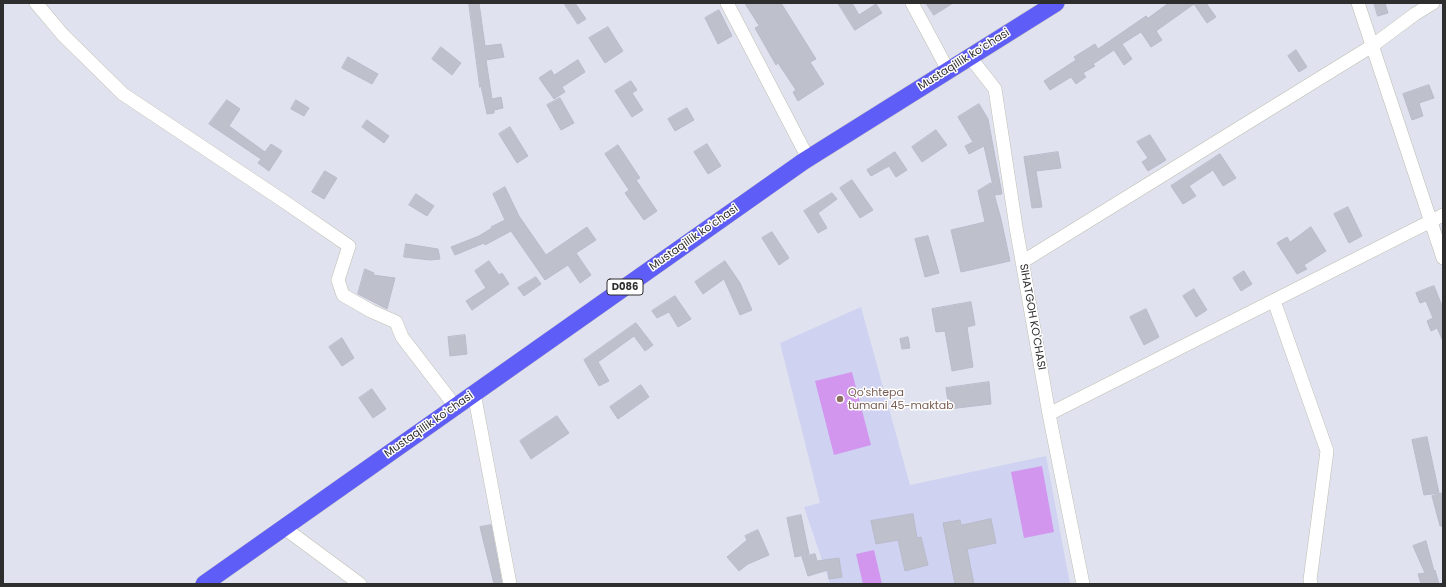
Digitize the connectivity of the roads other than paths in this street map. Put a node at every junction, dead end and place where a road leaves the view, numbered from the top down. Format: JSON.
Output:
{"nodes":[{"id":1,"x":36,"y":3,"type":"edge"},
{"id":2,"x":727,"y":3,"type":"edge"},
{"id":3,"x":912,"y":3,"type":"edge"},
{"id":4,"x":1056,"y":3,"type":"edge"},
{"id":5,"x":1358,"y":3,"type":"edge"},
{"id":6,"x":1433,"y":3,"type":"edge"},
{"id":7,"x":1372,"y":46,"type":"junction"},
{"id":8,"x":970,"y":57,"type":"junction"},
{"id":9,"x":948,"y":70,"type":"junction"},
{"id":10,"x":808,"y":158,"type":"junction"},
{"id":11,"x":1443,"y":215,"type":"edge"},
{"id":12,"x":1431,"y":221,"type":"junction"},
{"id":13,"x":1443,"y":258,"type":"edge"},
{"id":14,"x":1022,"y":262,"type":"junction"},
{"id":15,"x":1274,"y":301,"type":"junction"},
{"id":16,"x":474,"y":393,"type":"junction"},
{"id":17,"x":455,"y":406,"type":"junction"},
{"id":18,"x":1049,"y":414,"type":"junction"},
{"id":19,"x":283,"y":527,"type":"junction"},
{"id":20,"x":204,"y":584,"type":"edge"},
{"id":21,"x":360,"y":584,"type":"edge"},
{"id":22,"x":510,"y":584,"type":"edge"},
{"id":23,"x":1084,"y":584,"type":"edge"},
{"id":24,"x":1311,"y":584,"type":"edge"}],
"edges":[{"from":1,"to":17,"type":"street"},
{"from":2,"to":10,"type":"street"},
{"from":3,"to":9,"type":"street"},
{"from":4,"to":8,"type":"main road","name":"Mustaqillik koʻchasi","number":"D086"},
{"from":5,"to":7,"type":"street"},
{"from":6,"to":7,"type":"street"},
{"from":7,"to":12,"type":"street"},
{"from":7,"to":14,"type":"street"},
{"from":8,"to":9,"type":"main road","name":"Mustaqillik koʻchasi","number":"D086"},
{"from":8,"to":14,"type":"street","name":"SIHATGOH KO'CHASI"},
{"from":9,"to":10,"type":"main road","name":"Mustaqillik koʻchasi","number":"D086"},
{"from":10,"to":16,"type":"main road","name":"Mustaqillik koʻchasi","number":"D086"},
{"from":11,"to":12,"type":"street"},
{"from":12,"to":13,"type":"street"},
{"from":12,"to":15,"type":"street"},
{"from":14,"to":18,"type":"street","name":"SIHATGOH KO'CHASI"},
{"from":15,"to":18,"type":"street"},
{"from":15,"to":24,"type":"street"},
{"from":16,"to":17,"type":"main road","name":"Mustaqillik koʻchasi","number":"D086"},
{"from":16,"to":22,"type":"street"},
{"from":17,"to":19,"type":"main road","name":"Mustaqillik koʻchasi","number":"D086"},
{"from":18,"to":23,"type":"street","name":"SIHATGOH KO'CHASI"},
{"from":19,"to":20,"type":"main road","name":"Mustaqillik koʻchasi","number":"D086"},
{"from":19,"to":21,"type":"street"}]}
